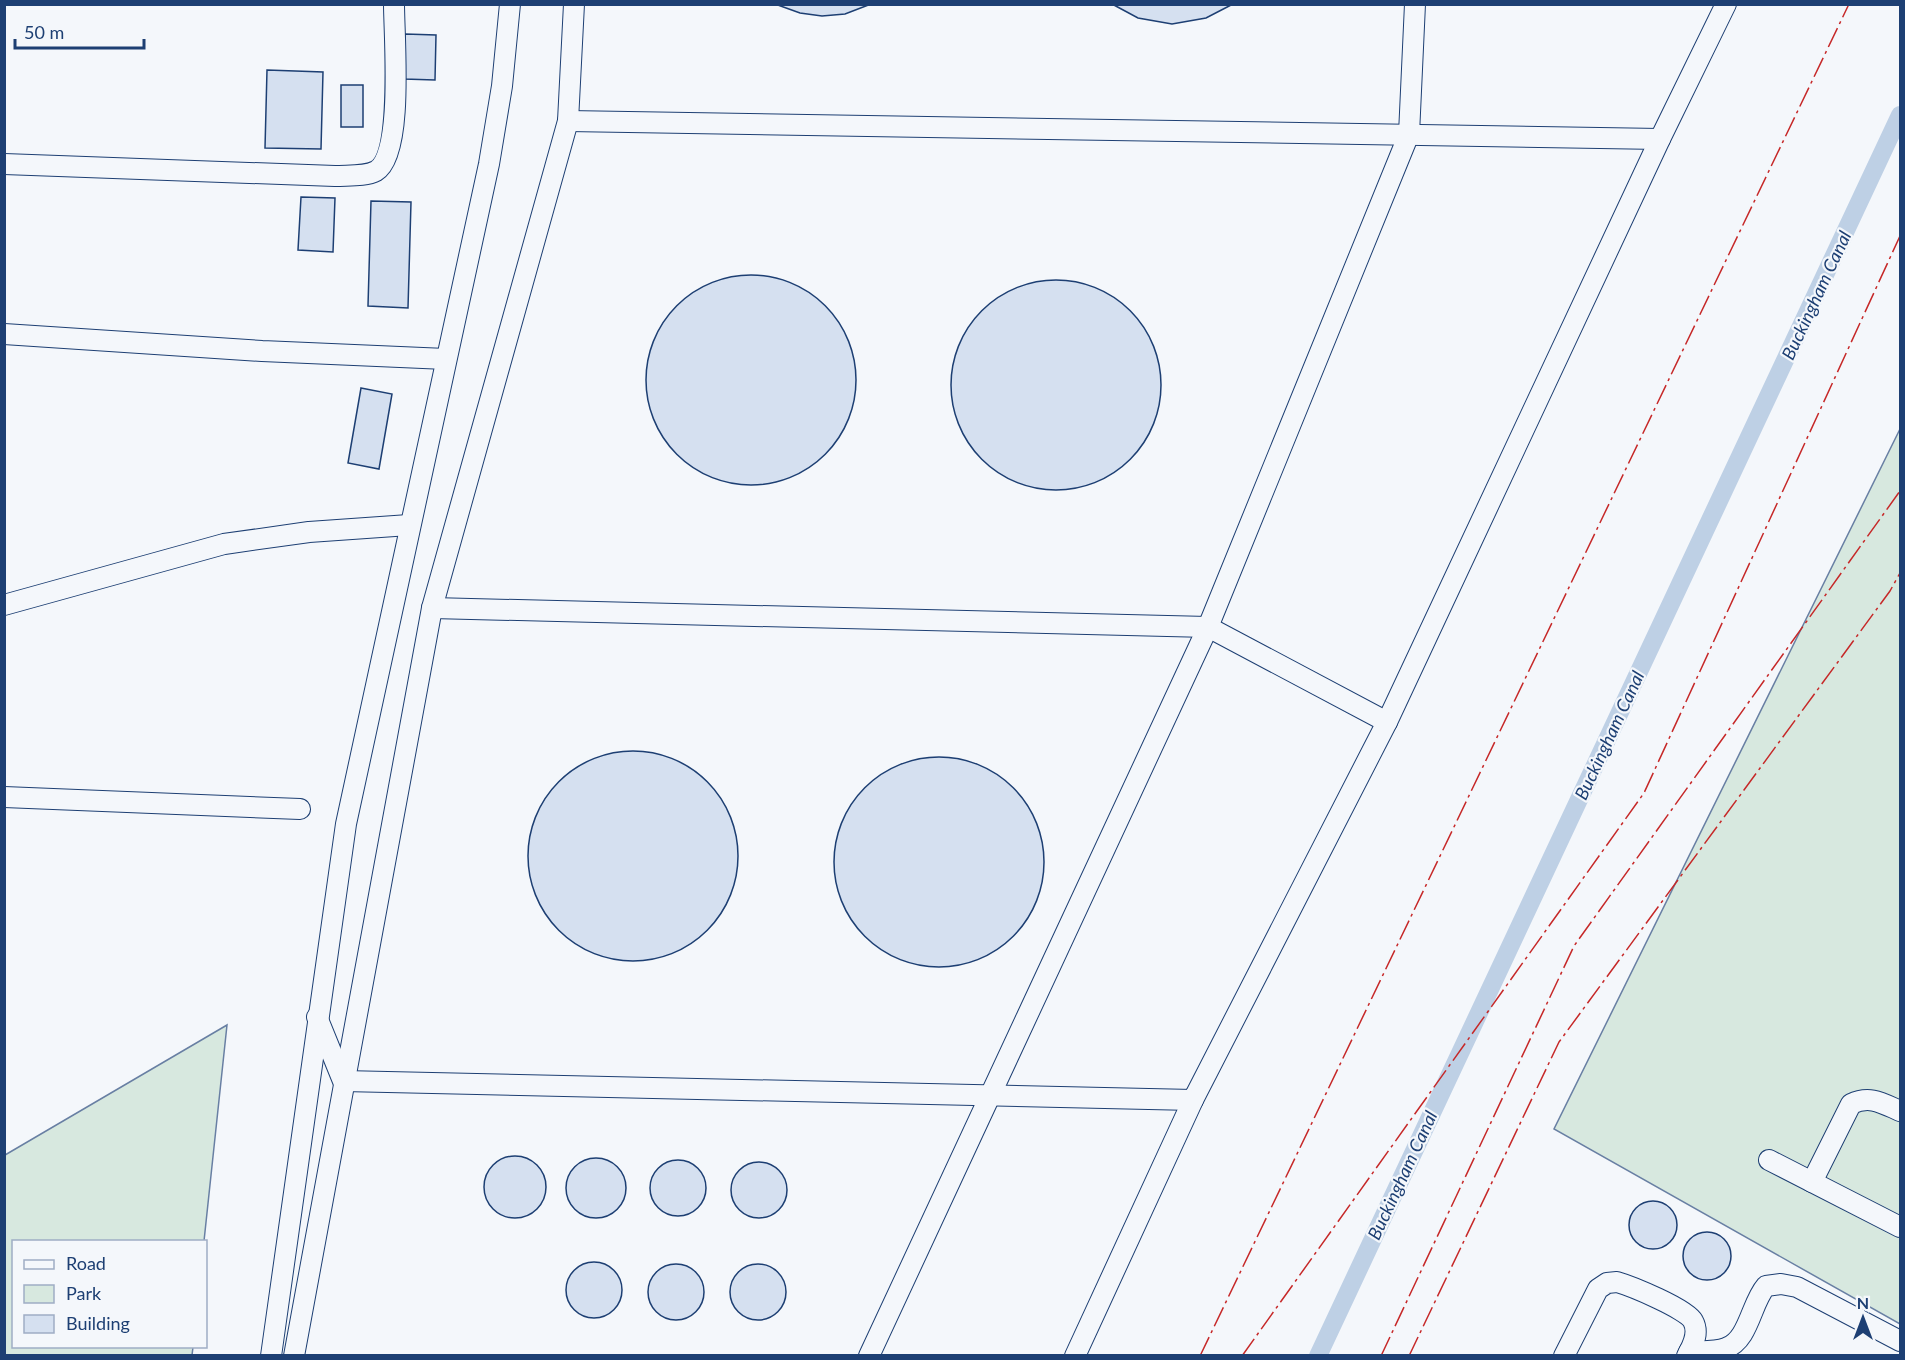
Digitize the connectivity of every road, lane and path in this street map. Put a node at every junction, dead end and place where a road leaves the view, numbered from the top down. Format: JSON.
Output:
{"nodes":[{"id":1,"x":394,"y":4,"type":"edge"},
{"id":2,"x":510,"y":4,"type":"edge"},
{"id":3,"x":574,"y":4,"type":"edge"},
{"id":4,"x":1415,"y":4,"type":"edge"},
{"id":5,"x":1726,"y":4,"type":"edge"},
{"id":6,"x":568,"y":121,"type":"junction"},
{"id":7,"x":1409,"y":134,"type":"junction"},
{"id":8,"x":1660,"y":139,"type":"junction"},
{"id":9,"x":4,"y":164,"type":"edge"},
{"id":10,"x":4,"y":334,"type":"edge"},
{"id":11,"x":446,"y":359,"type":"junction"},
{"id":12,"x":409,"y":525,"type":"junction"},
{"id":13,"x":4,"y":605,"type":"edge"},
{"id":14,"x":432,"y":608,"type":"junction"},
{"id":15,"x":1208,"y":627,"type":"junction"},
{"id":16,"x":1387,"y":722,"type":"junction"},
{"id":17,"x":4,"y":797,"type":"edge"},
{"id":18,"x":300,"y":809,"type":"dead end"},
{"id":19,"x":318,"y":1017,"type":"junction"},
{"id":20,"x":343,"y":1081,"type":"junction"},
{"id":21,"x":991,"y":1094,"type":"junction"},
{"id":22,"x":1193,"y":1100,"type":"junction"},
{"id":23,"x":1900,"y":1112,"type":"edge"},
{"id":24,"x":1769,"y":1160,"type":"dead end"},
{"id":25,"x":1812,"y":1182,"type":"junction"},
{"id":26,"x":1900,"y":1227,"type":"edge"},
{"id":27,"x":1900,"y":1341,"type":"edge"},
{"id":28,"x":276,"y":1352,"type":"edge"},
{"id":29,"x":1688,"y":1354,"type":"edge"},
{"id":30,"x":294,"y":1356,"type":"edge"},
{"id":31,"x":869,"y":1356,"type":"edge"},
{"id":32,"x":1075,"y":1356,"type":"edge"},
{"id":33,"x":1564,"y":1356,"type":"edge"}],
"edges":[{"from":1,"to":9,"type":"lane"},
{"from":2,"to":11,"type":"lane"},
{"from":3,"to":6,"type":"lane"},
{"from":4,"to":7,"type":"lane"},
{"from":5,"to":8,"type":"lane"},
{"from":6,"to":7,"type":"lane"},
{"from":6,"to":14,"type":"lane"},
{"from":7,"to":8,"type":"lane"},
{"from":7,"to":15,"type":"lane"},
{"from":8,"to":16,"type":"lane"},
{"from":10,"to":11,"type":"lane"},
{"from":11,"to":12,"type":"lane"},
{"from":12,"to":13,"type":"lane"},
{"from":12,"to":19,"type":"lane"},
{"from":14,"to":15,"type":"lane"},
{"from":14,"to":20,"type":"lane"},
{"from":15,"to":16,"type":"lane"},
{"from":15,"to":21,"type":"lane"},
{"from":16,"to":22,"type":"lane"},
{"from":17,"to":18,"type":"lane"},
{"from":19,"to":20,"type":"lane"},
{"from":19,"to":28,"type":"lane"},
{"from":20,"to":21,"type":"lane"},
{"from":20,"to":30,"type":"lane"},
{"from":21,"to":22,"type":"lane"},
{"from":21,"to":31,"type":"lane"},
{"from":22,"to":32,"type":"lane"},
{"from":23,"to":25,"type":"lane"},
{"from":24,"to":25,"type":"lane"},
{"from":25,"to":26,"type":"lane"},
{"from":27,"to":29,"type":"lane"},
{"from":29,"to":33,"type":"lane"}]}
